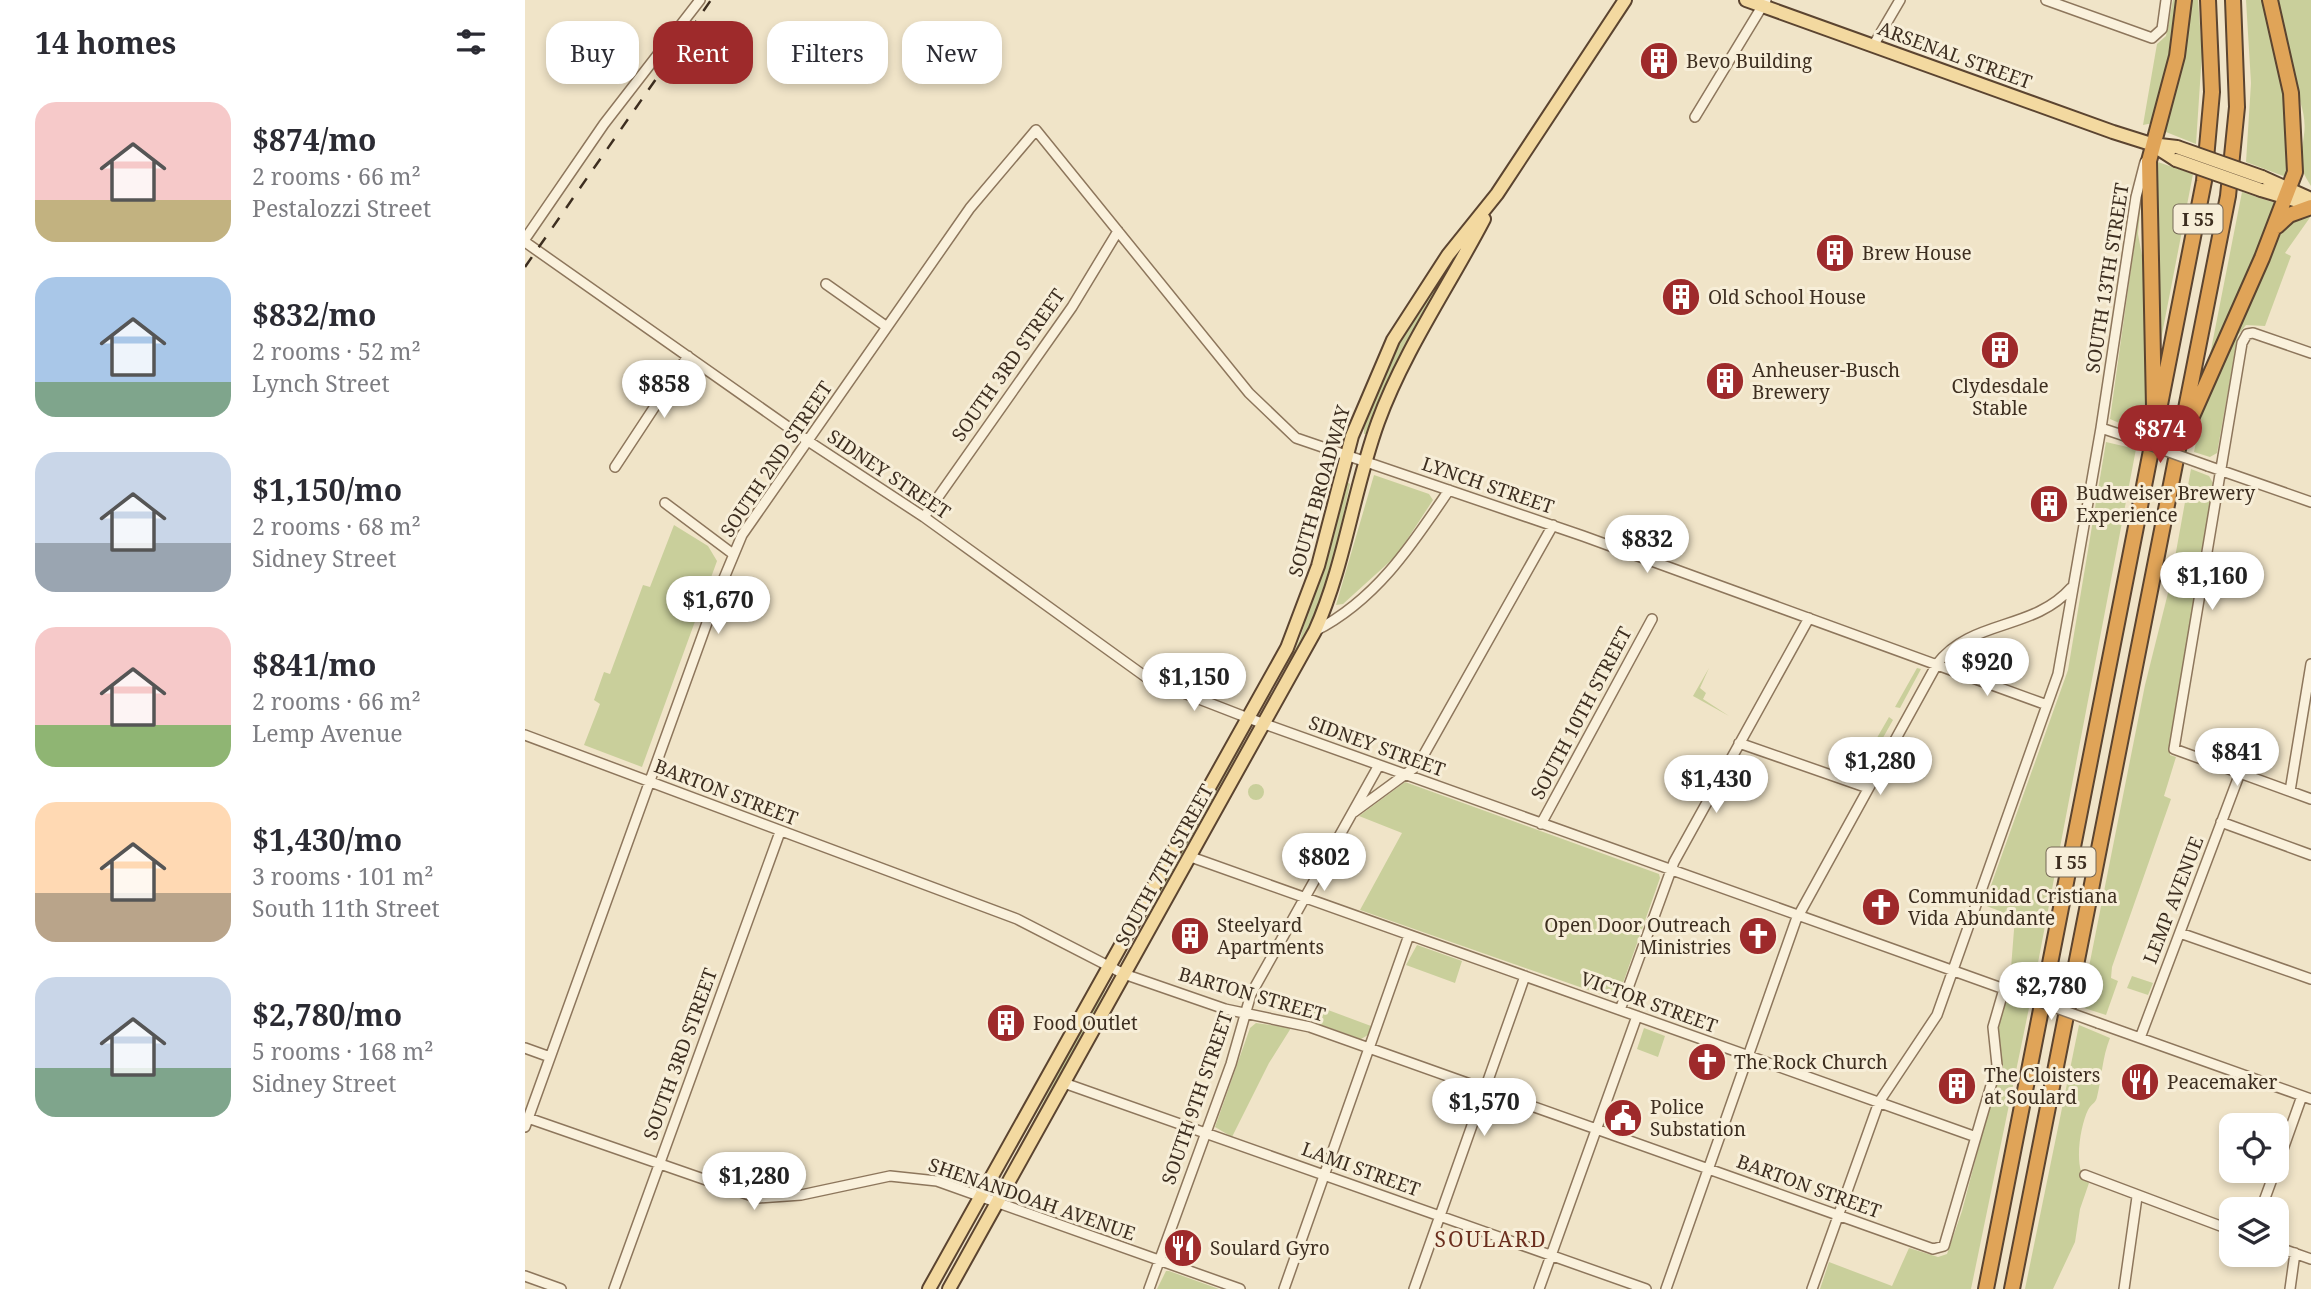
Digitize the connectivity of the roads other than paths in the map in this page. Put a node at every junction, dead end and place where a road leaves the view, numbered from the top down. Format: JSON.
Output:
{"nodes":[{"id":1,"x":699,"y":0,"type":"edge"},
{"id":2,"x":1625,"y":0,"type":"edge"},
{"id":3,"x":1746,"y":0,"type":"edge"},
{"id":4,"x":1900,"y":0,"type":"edge"},
{"id":5,"x":2046,"y":0,"type":"edge"},
{"id":6,"x":2166,"y":0,"type":"edge"},
{"id":7,"x":2183,"y":0,"type":"edge"},
{"id":8,"x":2208,"y":0,"type":"edge"},
{"id":9,"x":2234,"y":0,"type":"edge"},
{"id":10,"x":2270,"y":0,"type":"edge"},
{"id":11,"x":1765,"y":3,"type":"edge"},
{"id":12,"x":1873,"y":46,"type":"junction"},
{"id":13,"x":1695,"y":117,"type":"dead end"},
{"id":14,"x":1036,"y":130,"type":"joint"},
{"id":15,"x":2151,"y":144,"type":"junction"},
{"id":16,"x":2288,"y":193,"type":"junction"},
{"id":17,"x":1497,"y":194,"type":"junction"},
{"id":18,"x":2311,"y":199,"type":"edge"},
{"id":19,"x":2311,"y":206,"type":"edge"},
{"id":20,"x":1118,"y":230,"type":"junction"},
{"id":21,"x":2274,"y":230,"type":"junction"},
{"id":22,"x":525,"y":240,"type":"edge"},
{"id":23,"x":826,"y":284,"type":"dead end"},
{"id":24,"x":887,"y":327,"type":"junction"},
{"id":25,"x":2311,"y":354,"type":"edge"},
{"id":26,"x":688,"y":356,"type":"junction"},
{"id":27,"x":2101,"y":428,"type":"junction"},
{"id":28,"x":2155,"y":434,"type":"junction"},
{"id":29,"x":808,"y":441,"type":"junction"},
{"id":30,"x":2179,"y":445,"type":"junction"},
{"id":31,"x":1346,"y":454,"type":"junction"},
{"id":32,"x":1366,"y":462,"type":"junction"},
{"id":33,"x":615,"y":467,"type":"dead end"},
{"id":34,"x":2221,"y":471,"type":"junction"},
{"id":35,"x":1449,"y":490,"type":"junction"},
{"id":36,"x":2311,"y":502,"type":"edge"},
{"id":37,"x":665,"y":503,"type":"dead end"},
{"id":38,"x":923,"y":517,"type":"junction"},
{"id":39,"x":1553,"y":526,"type":"junction"},
{"id":40,"x":733,"y":554,"type":"junction"},
{"id":41,"x":2072,"y":587,"type":"junction"},
{"id":42,"x":1809,"y":618,"type":"junction"},
{"id":43,"x":1652,"y":619,"type":"dead end"},
{"id":44,"x":1315,"y":631,"type":"junction"},
{"id":45,"x":1937,"y":664,"type":"junction"},
{"id":46,"x":2311,"y":664,"type":"edge"},
{"id":47,"x":1278,"y":665,"type":"joint"},
{"id":48,"x":2047,"y":705,"type":"junction"},
{"id":49,"x":1248,"y":718,"type":"junction"},
{"id":50,"x":1265,"y":724,"type":"junction"},
{"id":51,"x":525,"y":735,"type":"edge"},
{"id":52,"x":1739,"y":743,"type":"junction"},
{"id":53,"x":1379,"y":765,"type":"junction"},
{"id":54,"x":2240,"y":773,"type":"junction"},
{"id":55,"x":1407,"y":775,"type":"junction"},
{"id":56,"x":651,"y":782,"type":"junction"},
{"id":57,"x":1868,"y":788,"type":"junction"},
{"id":58,"x":2290,"y":791,"type":"junction"},
{"id":59,"x":2311,"y":799,"type":"edge"},
{"id":60,"x":1352,"y":813,"type":"junction"},
{"id":61,"x":2221,"y":822,"type":"junction"},
{"id":62,"x":1541,"y":824,"type":"junction"},
{"id":63,"x":780,"y":832,"type":"junction"},
{"id":64,"x":2311,"y":855,"type":"edge"},
{"id":65,"x":1191,"y":857,"type":"junction"},
{"id":66,"x":1671,"y":870,"type":"junction"},
{"id":67,"x":1305,"y":897,"type":"junction"},
{"id":68,"x":1798,"y":916,"type":"junction"},
{"id":69,"x":2180,"y":933,"type":"junction"},
{"id":70,"x":1409,"y":935,"type":"junction"},
{"id":71,"x":1109,"y":967,"type":"junction"},
{"id":72,"x":1953,"y":972,"type":"junction"},
{"id":73,"x":1124,"y":974,"type":"junction"},
{"id":74,"x":1525,"y":976,"type":"junction"},
{"id":75,"x":2311,"y":979,"type":"edge"},
{"id":76,"x":2004,"y":989,"type":"junction"},
{"id":77,"x":1620,"y":1010,"type":"junction"},
{"id":78,"x":1246,"y":1013,"type":"junction"},
{"id":79,"x":1637,"y":1016,"type":"junction"},
{"id":80,"x":2140,"y":1038,"type":"junction"},
{"id":81,"x":525,"y":1048,"type":"edge"},
{"id":82,"x":1370,"y":1048,"type":"junction"},
{"id":83,"x":1748,"y":1056,"type":"junction"},
{"id":84,"x":550,"y":1057,"type":"junction"},
{"id":85,"x":1064,"y":1083,"type":"junction"},
{"id":86,"x":1485,"y":1090,"type":"junction"},
{"id":87,"x":2307,"y":1097,"type":"edge"},
{"id":88,"x":1879,"y":1102,"type":"junction"},
{"id":89,"x":527,"y":1123,"type":"edge"},
{"id":90,"x":1596,"y":1129,"type":"junction"},
{"id":91,"x":1205,"y":1133,"type":"junction"},
{"id":92,"x":1976,"y":1137,"type":"junction"},
{"id":93,"x":2289,"y":1138,"type":"edge"},
{"id":94,"x":658,"y":1164,"type":"junction"},
{"id":95,"x":1709,"y":1169,"type":"junction"},
{"id":96,"x":1326,"y":1175,"type":"junction"},
{"id":97,"x":2085,"y":1175,"type":"dead end"},
{"id":98,"x":981,"y":1197,"type":"junction"},
{"id":99,"x":2137,"y":1197,"type":"junction"},
{"id":100,"x":997,"y":1203,"type":"junction"},
{"id":101,"x":1838,"y":1215,"type":"junction"},
{"id":102,"x":1440,"y":1216,"type":"junction"},
{"id":103,"x":2219,"y":1226,"type":"edge"},
{"id":104,"x":2289,"y":1251,"type":"edge"},
{"id":105,"x":2295,"y":1253,"type":"junction"},
{"id":106,"x":1551,"y":1255,"type":"junction"},
{"id":107,"x":2311,"y":1259,"type":"edge"},
{"id":108,"x":1160,"y":1261,"type":"junction"},
{"id":109,"x":525,"y":1276,"type":"edge"},
{"id":110,"x":561,"y":1289,"type":"edge"},
{"id":111,"x":614,"y":1289,"type":"edge"},
{"id":112,"x":929,"y":1289,"type":"edge"},
{"id":113,"x":949,"y":1289,"type":"edge"},
{"id":114,"x":1149,"y":1289,"type":"edge"},
{"id":115,"x":1240,"y":1289,"type":"edge"},
{"id":116,"x":1284,"y":1289,"type":"edge"},
{"id":117,"x":1414,"y":1289,"type":"edge"},
{"id":118,"x":1539,"y":1289,"type":"edge"},
{"id":119,"x":1646,"y":1289,"type":"edge"},
{"id":120,"x":1666,"y":1289,"type":"edge"},
{"id":121,"x":1812,"y":1289,"type":"edge"},
{"id":122,"x":1986,"y":1289,"type":"edge"},
{"id":123,"x":2012,"y":1289,"type":"edge"},
{"id":124,"x":2124,"y":1289,"type":"edge"},
{"id":125,"x":2290,"y":1289,"type":"edge"}],
"edges":[{"from":1,"to":22,"type":"street"},
{"from":2,"to":17,"type":"main road","name":"SOUTH BROADWAY"},
{"from":3,"to":11,"type":"main road","name":"ARSENAL STREET"},
{"from":4,"to":12,"type":"street"},
{"from":5,"to":6,"type":"street"},
{"from":7,"to":15,"type":"highway"},
{"from":8,"to":28,"type":"highway","number":"I 55"},
{"from":9,"to":30,"type":"highway","number":"I 55"},
{"from":10,"to":16,"type":"highway"},
{"from":11,"to":12,"type":"main road","name":"ARSENAL STREET"},
{"from":11,"to":13,"type":"street"},
{"from":12,"to":15,"type":"main road","name":"ARSENAL STREET"},
{"from":14,"to":20,"type":"street","name":"LYNCH STREET"},
{"from":14,"to":24,"type":"street","name":"SOUTH 2ND STREET"},
{"from":15,"to":16,"type":"main road","name":"ARSENAL STREET","bridge":true},
{"from":15,"to":27,"type":"street","name":"SOUTH 13TH STREET"},
{"from":15,"to":28,"type":"highway"},
{"from":16,"to":18,"type":"main road","name":"ARSENAL STREET"},
{"from":16,"to":19,"type":"main road","name":"ARSENAL STREET"},
{"from":16,"to":21,"type":"highway"},
{"from":17,"to":31,"type":"main road","name":"SOUTH BROADWAY"},
{"from":17,"to":32,"type":"main road","name":"SOUTH BROADWAY"},
{"from":19,"to":21,"type":"highway"},
{"from":20,"to":31,"type":"street","name":"LYNCH STREET"},
{"from":20,"to":38,"type":"street","name":"SOUTH 3RD STREET"},
{"from":21,"to":30,"type":"highway"},
{"from":22,"to":26,"type":"street","name":"SIDNEY STREET"},
{"from":23,"to":24,"type":"street"},
{"from":24,"to":29,"type":"street","name":"SOUTH 2ND STREET"},
{"from":25,"to":34,"type":"street"},
{"from":26,"to":29,"type":"street","name":"SIDNEY STREET"},
{"from":26,"to":33,"type":"street"},
{"from":27,"to":34,"type":"street","bridge":true},
{"from":27,"to":41,"type":"street","name":"SOUTH 13TH STREET"},
{"from":28,"to":122,"type":"highway","number":"I 55"},
{"from":29,"to":38,"type":"street","name":"SIDNEY STREET"},
{"from":29,"to":40,"type":"street","name":"SOUTH 2ND STREET"},
{"from":30,"to":123,"type":"highway","number":"I 55"},
{"from":31,"to":32,"type":"street","name":"LYNCH STREET"},
{"from":31,"to":47,"type":"main road","name":"SOUTH BROADWAY"},
{"from":32,"to":35,"type":"street","name":"LYNCH STREET"},
{"from":32,"to":44,"type":"main road","name":"SOUTH BROADWAY"},
{"from":34,"to":36,"type":"street"},
{"from":34,"to":54,"type":"street"},
{"from":35,"to":39,"type":"street","name":"LYNCH STREET"},
{"from":35,"to":44,"type":"street","name":"SOUTH 7TH STREET"},
{"from":37,"to":40,"type":"street"},
{"from":38,"to":49,"type":"street","name":"SIDNEY STREET"},
{"from":39,"to":42,"type":"street","name":"LYNCH STREET"},
{"from":39,"to":55,"type":"street","name":"SOUTH 9TH STREET"},
{"from":40,"to":56,"type":"street","name":"SOUTH 2ND STREET"},
{"from":41,"to":45,"type":"street"},
{"from":41,"to":48,"type":"street","name":"SOUTH 13TH STREET"},
{"from":42,"to":45,"type":"street","name":"LYNCH STREET"},
{"from":42,"to":52,"type":"street"},
{"from":43,"to":62,"type":"street","name":"SOUTH 10TH STREET"},
{"from":44,"to":50,"type":"main road","name":"SOUTH 7TH STREET"},
{"from":45,"to":48,"type":"street","name":"LYNCH STREET"},
{"from":45,"to":57,"type":"street"},
{"from":46,"to":58,"type":"street"},
{"from":47,"to":49,"type":"main road","name":"SOUTH 7TH STREET"},
{"from":48,"to":72,"type":"street","name":"SOUTH 13TH STREET"},
{"from":49,"to":50,"type":"street","name":"SIDNEY STREET"},
{"from":49,"to":71,"type":"main road","name":"SOUTH 7TH STREET"},
{"from":50,"to":53,"type":"street","name":"SIDNEY STREET"},
{"from":50,"to":65,"type":"main road","name":"SOUTH 7TH STREET"},
{"from":51,"to":56,"type":"street","name":"BARTON STREET"},
{"from":52,"to":57,"type":"street"},
{"from":52,"to":66,"type":"street"},
{"from":53,"to":55,"type":"street","name":"SIDNEY STREET"},
{"from":53,"to":60,"type":"street","name":"SOUTH 9TH STREET"},
{"from":54,"to":58,"type":"street"},
{"from":54,"to":61,"type":"street","name":"LEMP AVENUE"},
{"from":55,"to":60,"type":"street","name":"SOUTH 9TH STREET"},
{"from":55,"to":62,"type":"street","name":"SIDNEY STREET"},
{"from":56,"to":63,"type":"street","name":"BARTON STREET"},
{"from":56,"to":84,"type":"street","name":"SOUTH 2ND STREET"},
{"from":57,"to":68,"type":"street"},
{"from":58,"to":59,"type":"street"},
{"from":60,"to":67,"type":"street","name":"SOUTH 9TH STREET"},
{"from":61,"to":64,"type":"street"},
{"from":61,"to":69,"type":"street","name":"LEMP AVENUE"},
{"from":62,"to":66,"type":"street","name":"SIDNEY STREET"},
{"from":63,"to":71,"type":"street","name":"BARTON STREET"},
{"from":63,"to":94,"type":"street","name":"SOUTH 3RD STREET"},
{"from":65,"to":67,"type":"street","name":"VICTOR STREET"},
{"from":65,"to":73,"type":"main road","name":"SOUTH 7TH STREET"},
{"from":66,"to":68,"type":"street","name":"SIDNEY STREET"},
{"from":66,"to":77,"type":"street"},
{"from":67,"to":70,"type":"street","name":"VICTOR STREET"},
{"from":67,"to":78,"type":"street","name":"SOUTH 9TH STREET"},
{"from":68,"to":72,"type":"street","name":"SIDNEY STREET"},
{"from":68,"to":83,"type":"street"},
{"from":69,"to":75,"type":"street"},
{"from":69,"to":80,"type":"street","name":"LEMP AVENUE"},
{"from":70,"to":74,"type":"street","name":"VICTOR STREET"},
{"from":70,"to":82,"type":"street"},
{"from":71,"to":73,"type":"street","name":"BARTON STREET"},
{"from":71,"to":98,"type":"main road","name":"SOUTH 7TH STREET"},
{"from":72,"to":76,"type":"street","name":"SIDNEY STREET"},
{"from":72,"to":88,"type":"street","name":"SOUTH 13TH STREET"},
{"from":73,"to":78,"type":"street","name":"BARTON STREET"},
{"from":73,"to":85,"type":"main road","name":"SOUTH 7TH STREET"},
{"from":74,"to":77,"type":"street","name":"VICTOR STREET"},
{"from":74,"to":86,"type":"street"},
{"from":76,"to":80,"type":"street","name":"SIDNEY STREET","bridge":true},
{"from":76,"to":92,"type":"street"},
{"from":77,"to":79,"type":"street","name":"VICTOR STREET"},
{"from":78,"to":82,"type":"street","name":"BARTON STREET"},
{"from":78,"to":91,"type":"street","name":"SOUTH 9TH STREET"},
{"from":79,"to":83,"type":"street","name":"VICTOR STREET"},
{"from":79,"to":90,"type":"street"},
{"from":80,"to":87,"type":"street","name":"SIDNEY STREET"},
{"from":81,"to":84,"type":"street"},
{"from":82,"to":86,"type":"street","name":"BARTON STREET"},
{"from":82,"to":96,"type":"street"},
{"from":83,"to":88,"type":"street","name":"VICTOR STREET"},
{"from":83,"to":95,"type":"street"},
{"from":84,"to":89,"type":"street","name":"SOUTH 2ND STREET"},
{"from":85,"to":91,"type":"street","name":"LAMI STREET"},
{"from":85,"to":100,"type":"main road","name":"SOUTH 7TH STREET"},
{"from":86,"to":90,"type":"street","name":"BARTON STREET"},
{"from":86,"to":102,"type":"street"},
{"from":87,"to":93,"type":"street"},
{"from":88,"to":92,"type":"street","name":"VICTOR STREET"},
{"from":88,"to":101,"type":"street","name":"SOUTH 13TH STREET"},
{"from":89,"to":94,"type":"street","name":"SHENANDOAH AVENUE"},
{"from":90,"to":95,"type":"street","name":"BARTON STREET"},
{"from":90,"to":106,"type":"street"},
{"from":91,"to":96,"type":"street","name":"LAMI STREET"},
{"from":91,"to":108,"type":"street","name":"SOUTH 9TH STREET"},
{"from":92,"to":101,"type":"street","name":"BARTON STREET"},
{"from":94,"to":98,"type":"street","name":"SHENANDOAH AVENUE"},
{"from":94,"to":111,"type":"street","name":"SOUTH 3RD STREET"},
{"from":95,"to":101,"type":"street","name":"BARTON STREET"},
{"from":95,"to":120,"type":"street"},
{"from":96,"to":102,"type":"street","name":"LAMI STREET"},
{"from":96,"to":116,"type":"street"},
{"from":97,"to":99,"type":"street"},
{"from":98,"to":100,"type":"street","name":"SHENANDOAH AVENUE"},
{"from":98,"to":112,"type":"main road","name":"SOUTH 7TH STREET"},
{"from":99,"to":103,"type":"street"},
{"from":99,"to":124,"type":"street"},
{"from":100,"to":108,"type":"street","name":"SHENANDOAH AVENUE"},
{"from":100,"to":113,"type":"main road","name":"SOUTH 7TH STREET"},
{"from":101,"to":121,"type":"street","name":"SOUTH 13TH STREET"},
{"from":102,"to":106,"type":"street","name":"LAMI STREET"},
{"from":102,"to":117,"type":"street"},
{"from":104,"to":105,"type":"street"},
{"from":105,"to":107,"type":"street"},
{"from":105,"to":125,"type":"street"},
{"from":106,"to":118,"type":"street"},
{"from":106,"to":119,"type":"street","name":"LAMI STREET"},
{"from":108,"to":114,"type":"street","name":"SOUTH 9TH STREET"},
{"from":108,"to":115,"type":"street","name":"SHENANDOAH AVENUE"},
{"from":109,"to":110,"type":"street"}]}
